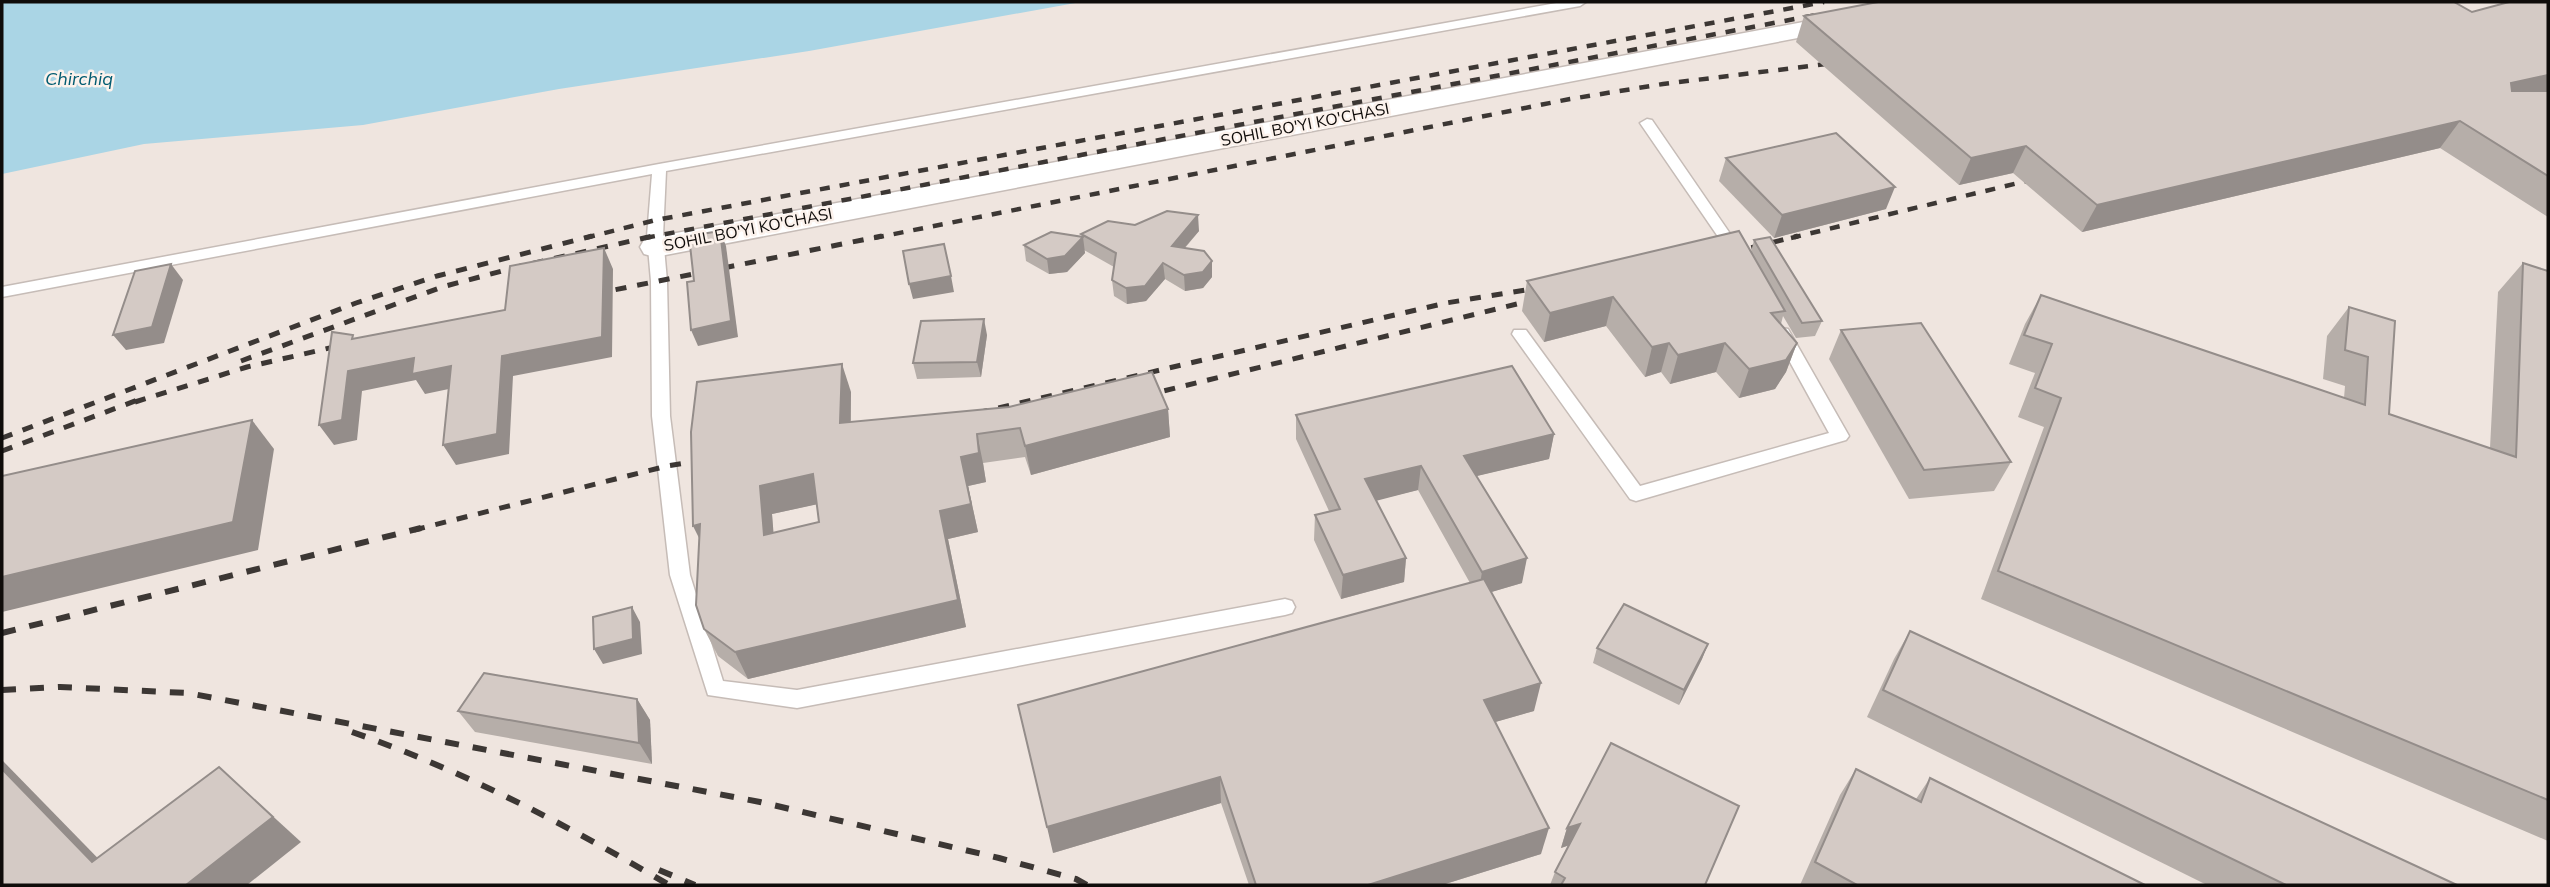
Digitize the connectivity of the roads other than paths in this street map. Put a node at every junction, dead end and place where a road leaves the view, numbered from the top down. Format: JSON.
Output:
{"nodes":[{"id":1,"x":1580,"y":2,"type":"edge"},
{"id":2,"x":1867,"y":18,"type":"edge"},
{"id":3,"x":1647,"y":123,"type":"dead end"},
{"id":4,"x":659,"y":167,"type":"junction"},
{"id":5,"x":655,"y":247,"type":"junction"},
{"id":6,"x":1743,"y":263,"type":"edge"},
{"id":7,"x":2,"y":292,"type":"edge"},
{"id":8,"x":1775,"y":321,"type":"edge"},
{"id":9,"x":1520,"y":334,"type":"dead end"},
{"id":10,"x":1286,"y":607,"type":"dead end"}],
"edges":[{"from":1,"to":4,"type":"lane"},
{"from":2,"to":5,"type":"street","name":"SOHIL BO'YI KO'CHASI"},
{"from":3,"to":6,"type":"lane"},
{"from":4,"to":5,"type":"lane"},
{"from":4,"to":7,"type":"lane"},
{"from":5,"to":10,"type":"lane"},
{"from":8,"to":9,"type":"lane"}]}
